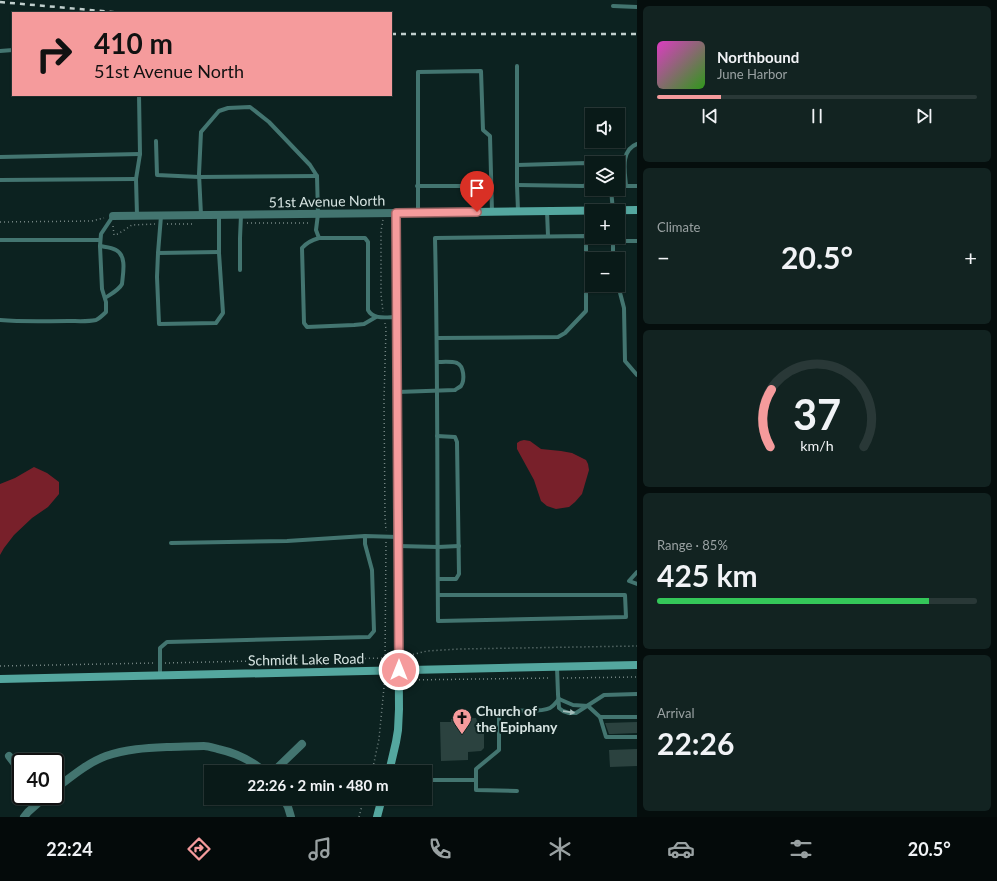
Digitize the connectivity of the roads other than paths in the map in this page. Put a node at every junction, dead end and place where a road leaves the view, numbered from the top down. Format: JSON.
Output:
{"nodes":[{"id":1,"x":613,"y":6,"type":"dead end"},
{"id":2,"x":637,"y":7,"type":"edge"},
{"id":3,"x":12,"y":50,"type":"edge"},
{"id":4,"x":0,"y":51,"type":"edge"},
{"id":5,"x":517,"y":66,"type":"dead end"},
{"id":6,"x":139,"y":96,"type":"edge"},
{"id":7,"x":156,"y":141,"type":"dead end"},
{"id":8,"x":637,"y":144,"type":"edge"},
{"id":9,"x":140,"y":154,"type":"junction"},
{"id":10,"x":0,"y":157,"type":"edge"},
{"id":11,"x":585,"y":163,"type":"edge"},
{"id":12,"x":517,"y":165,"type":"junction"},
{"id":13,"x":317,"y":176,"type":"junction"},
{"id":14,"x":199,"y":177,"type":"junction"},
{"id":15,"x":136,"y":179,"type":"junction"},
{"id":16,"x":0,"y":180,"type":"edge"},
{"id":17,"x":417,"y":186,"type":"junction"},
{"id":18,"x":492,"y":186,"type":"junction"},
{"id":19,"x":517,"y":186,"type":"junction"},
{"id":20,"x":585,"y":186,"type":"edge"},
{"id":21,"x":626,"y":186,"type":"joint"},
{"id":22,"x":637,"y":186,"type":"edge"},
{"id":23,"x":625,"y":210,"type":"edge"},
{"id":24,"x":637,"y":210,"type":"edge"},
{"id":25,"x":547,"y":211,"type":"junction"},
{"id":26,"x":585,"y":211,"type":"edge"},
{"id":27,"x":492,"y":212,"type":"junction"},
{"id":28,"x":518,"y":212,"type":"junction"},
{"id":29,"x":396,"y":213,"type":"junction"},
{"id":30,"x":418,"y":213,"type":"junction"},
{"id":31,"x":241,"y":214,"type":"junction"},
{"id":32,"x":318,"y":214,"type":"junction"},
{"id":33,"x":201,"y":215,"type":"junction"},
{"id":34,"x":219,"y":215,"type":"junction"},
{"id":35,"x":113,"y":216,"type":"joint"},
{"id":36,"x":137,"y":216,"type":"junction"},
{"id":37,"x":161,"y":216,"type":"junction"},
{"id":38,"x":548,"y":236,"type":"junction"},
{"id":39,"x":319,"y":238,"type":"junction"},
{"id":40,"x":0,"y":240,"type":"edge"},
{"id":41,"x":100,"y":240,"type":"junction"},
{"id":42,"x":625,"y":240,"type":"edge"},
{"id":43,"x":637,"y":241,"type":"edge"},
{"id":44,"x":100,"y":246,"type":"junction"},
{"id":45,"x":219,"y":252,"type":"junction"},
{"id":46,"x":158,"y":253,"type":"junction"},
{"id":47,"x":240,"y":270,"type":"dead end"},
{"id":48,"x":620,"y":292,"type":"edge"},
{"id":49,"x":105,"y":298,"type":"junction"},
{"id":50,"x":376,"y":317,"type":"junction"},
{"id":51,"x":397,"y":317,"type":"junction"},
{"id":52,"x":0,"y":320,"type":"edge"},
{"id":53,"x":437,"y":338,"type":"junction"},
{"id":54,"x":437,"y":362,"type":"junction"},
{"id":55,"x":637,"y":375,"type":"edge"},
{"id":56,"x":437,"y":390,"type":"junction"},
{"id":57,"x":397,"y":392,"type":"junction"},
{"id":58,"x":437,"y":436,"type":"junction"},
{"id":59,"x":365,"y":536,"type":"junction"},
{"id":60,"x":398,"y":537,"type":"junction"},
{"id":61,"x":171,"y":543,"type":"dead end"},
{"id":62,"x":398,"y":546,"type":"junction"},
{"id":63,"x":459,"y":546,"type":"junction"},
{"id":64,"x":438,"y":547,"type":"junction"},
{"id":65,"x":637,"y":572,"type":"edge"},
{"id":66,"x":438,"y":579,"type":"junction"},
{"id":67,"x":637,"y":584,"type":"edge"},
{"id":68,"x":438,"y":595,"type":"junction"},
{"id":69,"x":637,"y":665,"type":"edge"},
{"id":70,"x":557,"y":666,"type":"junction"},
{"id":71,"x":399,"y":670,"type":"junction"},
{"id":72,"x":160,"y":675,"type":"junction"},
{"id":73,"x":0,"y":679,"type":"edge"},
{"id":74,"x":637,"y":694,"type":"edge"},
{"id":75,"x":559,"y":699,"type":"junction"},
{"id":76,"x":588,"y":706,"type":"junction"},
{"id":77,"x":637,"y":717,"type":"edge"},
{"id":78,"x":600,"y":718,"type":"junction"},
{"id":79,"x":637,"y":737,"type":"edge"},
{"id":80,"x":302,"y":744,"type":"dead end"},
{"id":81,"x":9,"y":756,"type":"dead end"},
{"id":82,"x":12,"y":760,"type":"edge"},
{"id":83,"x":256,"y":765,"type":"edge"},
{"id":84,"x":280,"y":765,"type":"edge"},
{"id":85,"x":391,"y":765,"type":"edge"},
{"id":86,"x":432,"y":780,"type":"edge"},
{"id":87,"x":476,"y":780,"type":"junction"},
{"id":88,"x":64,"y":782,"type":"edge"},
{"id":89,"x":517,"y":790,"type":"dead end"},
{"id":90,"x":35,"y":805,"type":"edge"},
{"id":91,"x":287,"y":805,"type":"edge"},
{"id":92,"x":380,"y":805,"type":"edge"},
{"id":93,"x":24,"y":817,"type":"edge"},
{"id":94,"x":291,"y":817,"type":"edge"},
{"id":95,"x":377,"y":817,"type":"edge"}],
"edges":[{"from":1,"to":2,"type":"lane"},
{"from":3,"to":4,"type":"lane"},
{"from":5,"to":12,"type":"lane"},
{"from":6,"to":9,"type":"lane"},
{"from":7,"to":14,"type":"lane"},
{"from":8,"to":21,"type":"lane"},
{"from":9,"to":10,"type":"lane"},
{"from":9,"to":15,"type":"lane"},
{"from":11,"to":12,"type":"lane"},
{"from":12,"to":19,"type":"lane"},
{"from":13,"to":14,"type":"lane"},
{"from":13,"to":14,"type":"lane"},
{"from":13,"to":32,"type":"lane"},
{"from":14,"to":33,"type":"lane"},
{"from":15,"to":16,"type":"lane"},
{"from":15,"to":36,"type":"lane"},
{"from":17,"to":18,"type":"lane"},
{"from":17,"to":18,"type":"lane"},
{"from":17,"to":30,"type":"lane"},
{"from":18,"to":27,"type":"lane"},
{"from":19,"to":20,"type":"lane"},
{"from":19,"to":28,"type":"lane"},
{"from":21,"to":22,"type":"lane"},
{"from":23,"to":24,"type":"street","name":"51st Avenue North"},
{"from":25,"to":26,"type":"street","name":"51st Avenue North"},
{"from":25,"to":28,"type":"street","name":"51st Avenue North"},
{"from":25,"to":38,"type":"lane"},
{"from":27,"to":28,"type":"street","name":"51st Avenue North"},
{"from":27,"to":30,"type":"street","name":"51st Avenue North"},
{"from":29,"to":30,"type":"street","name":"51st Avenue North"},
{"from":29,"to":32,"type":"street","name":"51st Avenue North"},
{"from":29,"to":51,"type":"street"},
{"from":31,"to":32,"type":"street","name":"51st Avenue North"},
{"from":31,"to":34,"type":"street","name":"51st Avenue North"},
{"from":31,"to":47,"type":"lane"},
{"from":32,"to":39,"type":"lane"},
{"from":33,"to":34,"type":"street","name":"51st Avenue North"},
{"from":33,"to":37,"type":"street","name":"51st Avenue North"},
{"from":34,"to":45,"type":"lane"},
{"from":35,"to":36,"type":"street","name":"51st Avenue North"},
{"from":35,"to":41,"type":"lane"},
{"from":36,"to":37,"type":"street","name":"51st Avenue North"},
{"from":37,"to":46,"type":"lane"},
{"from":38,"to":53,"type":"lane"},
{"from":38,"to":53,"type":"lane"},
{"from":39,"to":50,"type":"lane"},
{"from":39,"to":50,"type":"lane"},
{"from":40,"to":41,"type":"lane"},
{"from":41,"to":44,"type":"lane"},
{"from":42,"to":43,"type":"lane"},
{"from":44,"to":49,"type":"lane"},
{"from":44,"to":49,"type":"lane"},
{"from":45,"to":46,"type":"lane"},
{"from":45,"to":46,"type":"lane"},
{"from":48,"to":55,"type":"lane"},
{"from":49,"to":52,"type":"lane"},
{"from":50,"to":51,"type":"lane"},
{"from":51,"to":57,"type":"street"},
{"from":53,"to":54,"type":"lane"},
{"from":54,"to":56,"type":"lane"},
{"from":54,"to":56,"type":"lane"},
{"from":56,"to":57,"type":"lane"},
{"from":56,"to":58,"type":"lane"},
{"from":57,"to":60,"type":"street"},
{"from":58,"to":63,"type":"lane"},
{"from":58,"to":64,"type":"lane"},
{"from":59,"to":60,"type":"lane"},
{"from":59,"to":61,"type":"lane"},
{"from":59,"to":72,"type":"lane"},
{"from":60,"to":62,"type":"street"},
{"from":62,"to":64,"type":"lane"},
{"from":62,"to":71,"type":"street"},
{"from":63,"to":64,"type":"lane"},
{"from":63,"to":66,"type":"lane"},
{"from":64,"to":66,"type":"lane"},
{"from":65,"to":67,"type":"lane"},
{"from":66,"to":68,"type":"lane"},
{"from":68,"to":68,"type":"lane"},
{"from":69,"to":70,"type":"street","name":"Schmidt Lake Road"},
{"from":70,"to":71,"type":"street","name":"Schmidt Lake Road"},
{"from":70,"to":75,"type":"lane"},
{"from":71,"to":72,"type":"street","name":"Schmidt Lake Road"},
{"from":71,"to":85,"type":"street"},
{"from":72,"to":73,"type":"street","name":"Schmidt Lake Road"},
{"from":74,"to":76,"type":"lane"},
{"from":75,"to":76,"type":"lane"},
{"from":75,"to":76,"type":"lane","one_way":true},
{"from":75,"to":87,"type":"lane"},
{"from":76,"to":78,"type":"lane"},
{"from":77,"to":78,"type":"lane"},
{"from":78,"to":79,"type":"lane"},
{"from":80,"to":84,"type":"street"},
{"from":81,"to":82,"type":"street"},
{"from":83,"to":88,"type":"street"},
{"from":86,"to":87,"type":"lane"},
{"from":87,"to":89,"type":"lane"},
{"from":90,"to":93,"type":"street"},
{"from":91,"to":94,"type":"street"},
{"from":92,"to":95,"type":"street"}]}
